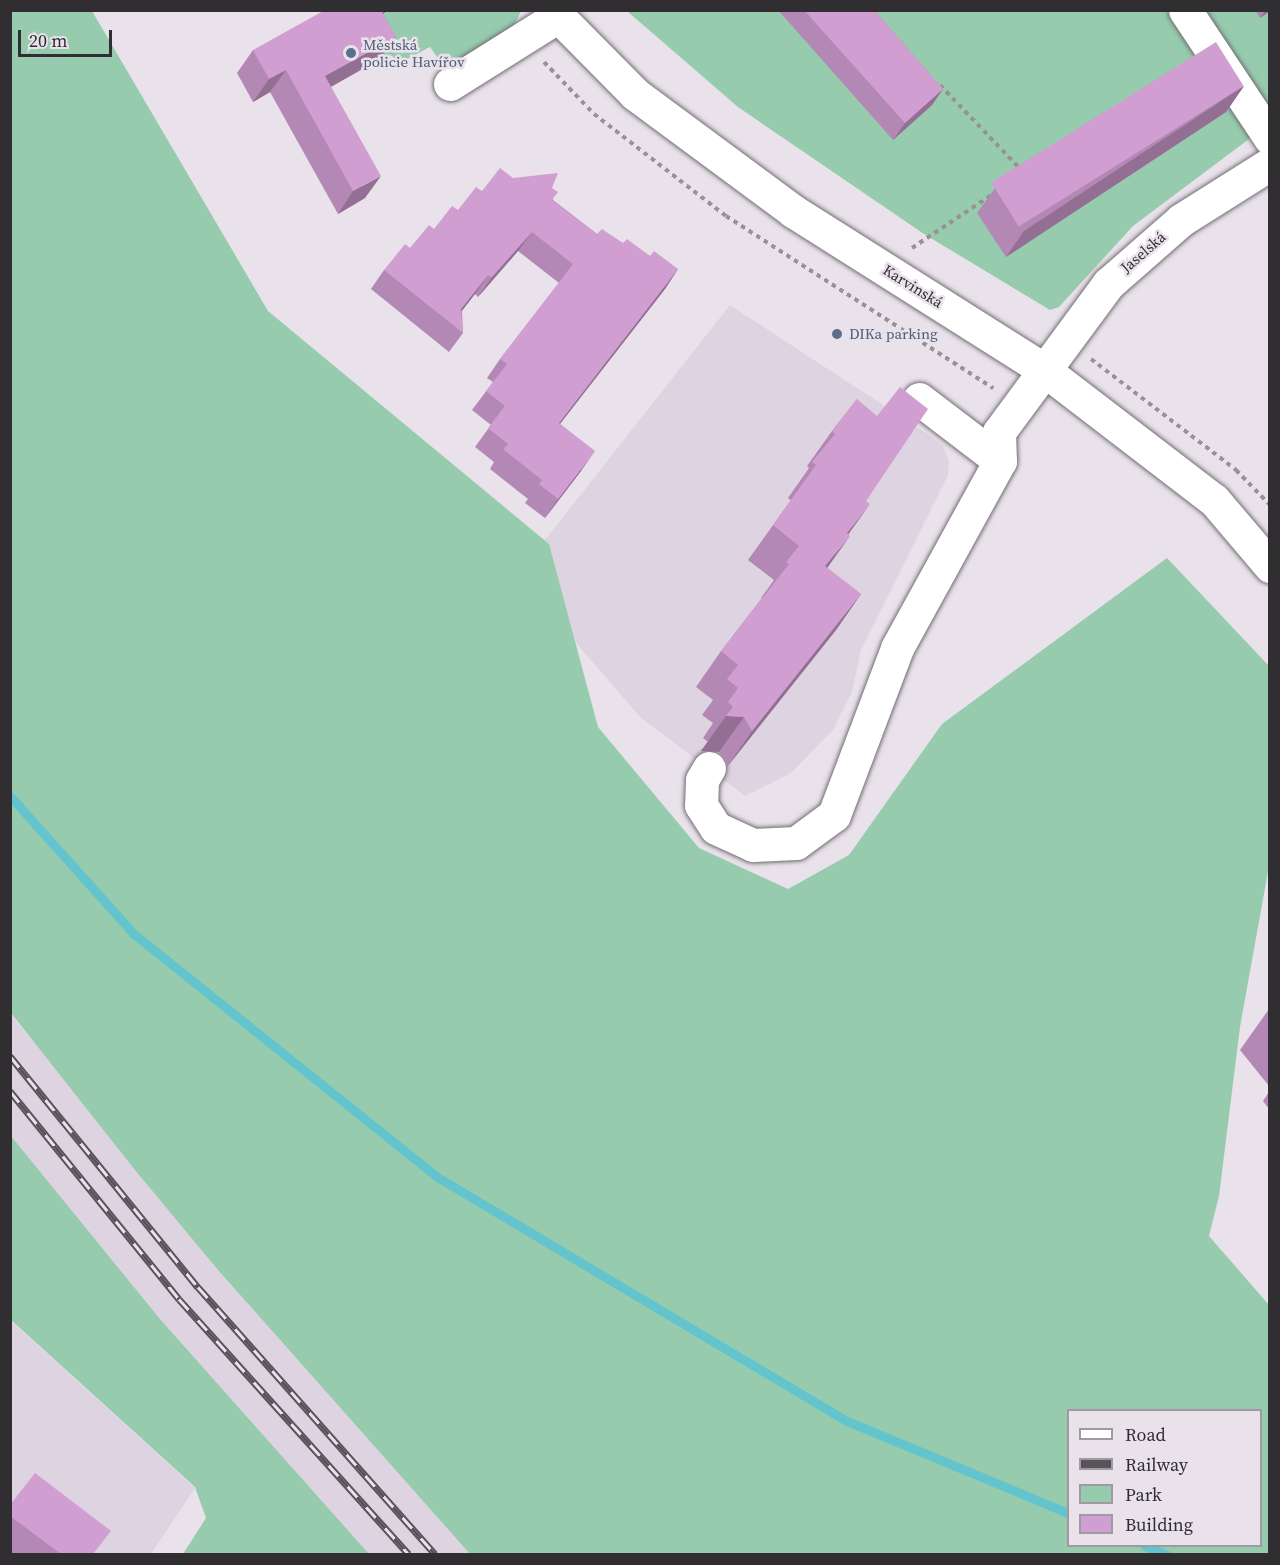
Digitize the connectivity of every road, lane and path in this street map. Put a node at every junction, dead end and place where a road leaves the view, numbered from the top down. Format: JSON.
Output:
{"nodes":[{"id":1,"x":1185,"y":10,"type":"edge"},
{"id":2,"x":555,"y":14,"type":"edge"},
{"id":3,"x":934,"y":79,"type":"edge"},
{"id":4,"x":450,"y":84,"type":"dead end"},
{"id":5,"x":1269,"y":138,"type":"edge"},
{"id":6,"x":1269,"y":164,"type":"edge"},
{"id":7,"x":1034,"y":167,"type":"edge"},
{"id":8,"x":1024,"y":173,"type":"junction"},
{"id":9,"x":1015,"y":179,"type":"edge"},
{"id":10,"x":996,"y":192,"type":"edge"},
{"id":11,"x":911,"y":248,"type":"dead end"},
{"id":12,"x":1043,"y":369,"type":"junction"},
{"id":13,"x":920,"y":399,"type":"edge"},
{"id":14,"x":1000,"y":460,"type":"junction"},
{"id":15,"x":1269,"y":566,"type":"edge"},
{"id":16,"x":709,"y":768,"type":"dead end"}],
"edges":[{"from":1,"to":5,"type":"street"},
{"from":2,"to":4,"type":"street"},
{"from":2,"to":12,"type":"street","name":"Karvinská"},
{"from":3,"to":8,"type":"path"},
{"from":6,"to":12,"type":"street","name":"Jaselská"},
{"from":7,"to":8,"type":"path"},
{"from":8,"to":9,"type":"path"},
{"from":10,"to":11,"type":"path"},
{"from":12,"to":14,"type":"street","name":"Jaselská"},
{"from":12,"to":15,"type":"street","name":"Karvinská"},
{"from":13,"to":14,"type":"street"},
{"from":14,"to":16,"type":"street"}]}
